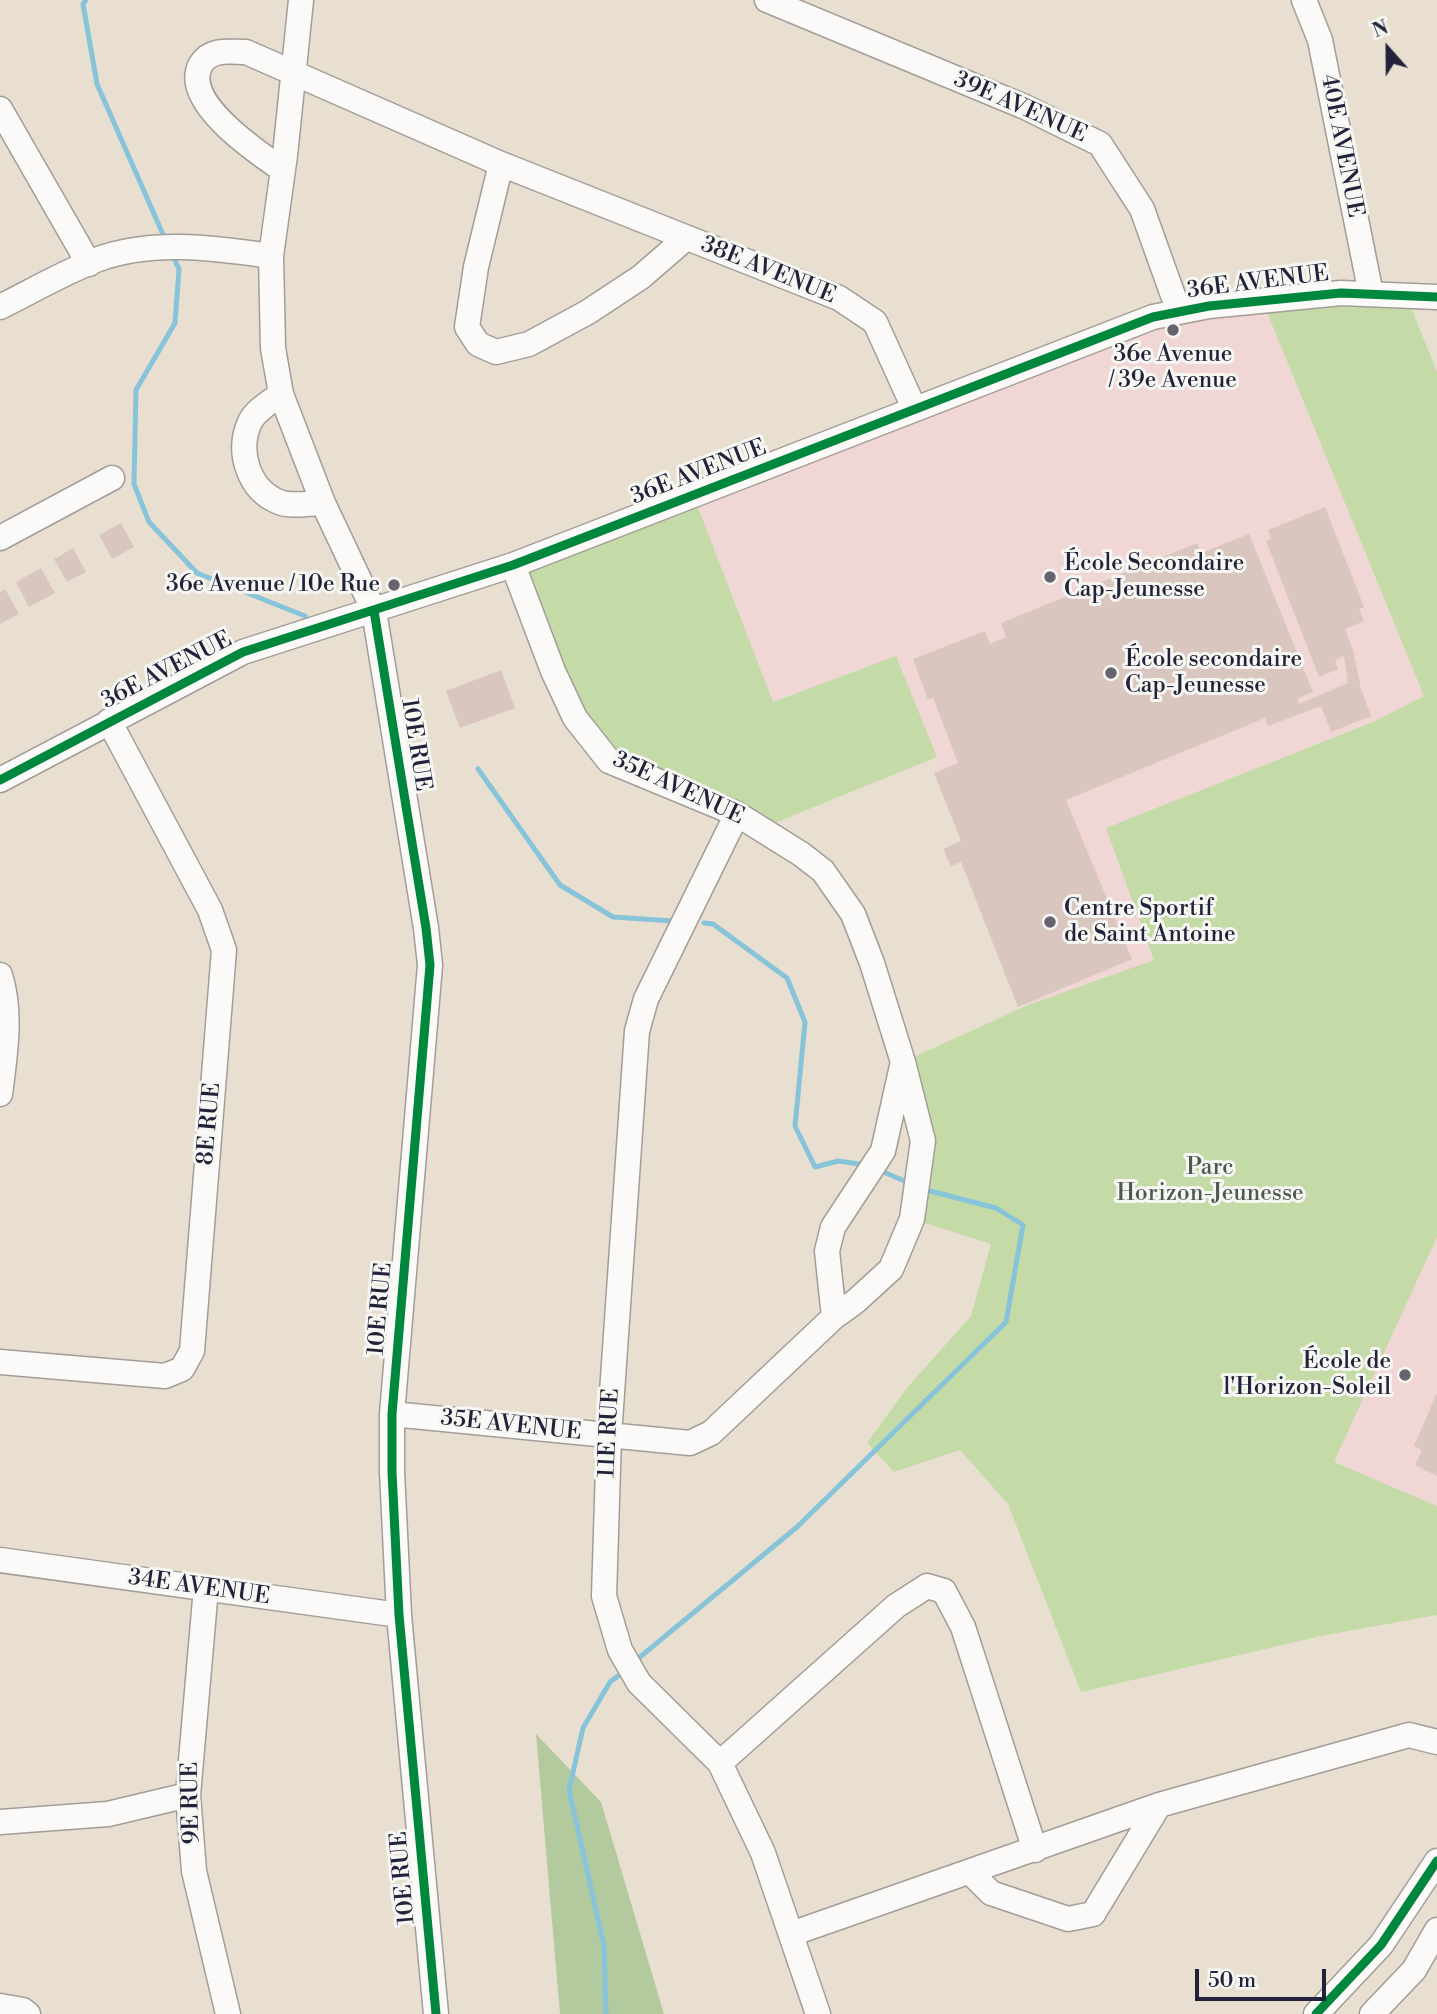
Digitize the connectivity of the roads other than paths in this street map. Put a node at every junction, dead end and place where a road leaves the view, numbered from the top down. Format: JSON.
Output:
{"nodes":[{"id":1,"x":302,"y":0,"type":"edge"},
{"id":2,"x":767,"y":0,"type":"edge"},
{"id":3,"x":1304,"y":0,"type":"edge"},
{"id":4,"x":294,"y":72,"type":"junction"},
{"id":5,"x":0,"y":109,"type":"edge"},
{"id":6,"x":501,"y":164,"type":"junction"},
{"id":7,"x":283,"y":170,"type":"junction"},
{"id":8,"x":686,"y":238,"type":"junction"},
{"id":9,"x":271,"y":256,"type":"junction"},
{"id":10,"x":89,"y":264,"type":"junction"},
{"id":11,"x":1371,"y":294,"type":"junction"},
{"id":12,"x":1437,"y":297,"type":"edge"},
{"id":13,"x":0,"y":307,"type":"edge"},
{"id":14,"x":1179,"y":312,"type":"junction"},
{"id":15,"x":281,"y":394,"type":"junction"},
{"id":16,"x":914,"y":408,"type":"junction"},
{"id":17,"x":112,"y":478,"type":"dead end"},
{"id":18,"x":323,"y":503,"type":"junction"},
{"id":19,"x":0,"y":538,"type":"edge"},
{"id":20,"x":513,"y":565,"type":"junction"},
{"id":21,"x":373,"y":611,"type":"junction"},
{"id":22,"x":109,"y":721,"type":"junction"},
{"id":23,"x":0,"y":780,"type":"edge"},
{"id":24,"x":737,"y":814,"type":"junction"},
{"id":25,"x":0,"y":975,"type":"edge"},
{"id":26,"x":903,"y":1062,"type":"junction"},
{"id":27,"x":0,"y":1094,"type":"edge"},
{"id":28,"x":834,"y":1317,"type":"junction"},
{"id":29,"x":0,"y":1362,"type":"edge"},
{"id":30,"x":391,"y":1414,"type":"junction"},
{"id":31,"x":609,"y":1436,"type":"junction"},
{"id":32,"x":0,"y":1560,"type":"edge"},
{"id":33,"x":206,"y":1588,"type":"junction"},
{"id":34,"x":398,"y":1615,"type":"junction"},
{"id":35,"x":1437,"y":1742,"type":"edge"},
{"id":36,"x":720,"y":1763,"type":"junction"},
{"id":37,"x":188,"y":1795,"type":"junction"},
{"id":38,"x":1159,"y":1805,"type":"junction"},
{"id":39,"x":0,"y":1822,"type":"edge"},
{"id":40,"x":1035,"y":1850,"type":"junction"},
{"id":41,"x":1437,"y":1861,"type":"edge"},
{"id":42,"x":971,"y":1873,"type":"junction"},
{"id":43,"x":1437,"y":1930,"type":"edge"},
{"id":44,"x":791,"y":1934,"type":"junction"},
{"id":45,"x":0,"y":2007,"type":"edge"},
{"id":46,"x":28,"y":2014,"type":"edge"},
{"id":47,"x":228,"y":2014,"type":"edge"},
{"id":48,"x":436,"y":2014,"type":"edge"},
{"id":49,"x":818,"y":2014,"type":"edge"},
{"id":50,"x":1316,"y":2014,"type":"edge"},
{"id":51,"x":1372,"y":2014,"type":"edge"}],
"edges":[{"from":1,"to":4,"type":"street","name":"10E RUE"},
{"from":2,"to":14,"type":"street","name":"39E AVENUE"},
{"from":3,"to":11,"type":"street","name":"40E AVENUE"},
{"from":4,"to":6,"type":"street","name":"38E AVENUE"},
{"from":4,"to":7,"type":"street","name":"10E RUE"},
{"from":4,"to":7,"type":"street"},
{"from":5,"to":10,"type":"street"},
{"from":6,"to":8,"type":"street","name":"38E AVENUE"},
{"from":6,"to":8,"type":"street","name":"38E AVENUE"},
{"from":7,"to":9,"type":"street","name":"10E RUE"},
{"from":8,"to":16,"type":"street","name":"38E AVENUE"},
{"from":9,"to":10,"type":"street"},
{"from":9,"to":15,"type":"street","name":"10E RUE"},
{"from":10,"to":13,"type":"street"},
{"from":11,"to":12,"type":"street","name":"36E AVENUE"},
{"from":11,"to":14,"type":"street","name":"36E AVENUE"},
{"from":14,"to":16,"type":"street","name":"36E AVENUE"},
{"from":15,"to":18,"type":"street","name":"10E RUE"},
{"from":15,"to":18,"type":"street"},
{"from":16,"to":20,"type":"street","name":"36E AVENUE"},
{"from":17,"to":19,"type":"street"},
{"from":18,"to":21,"type":"street","name":"10E RUE"},
{"from":20,"to":21,"type":"street","name":"36E AVENUE"},
{"from":20,"to":24,"type":"street","name":"35E AVENUE"},
{"from":21,"to":22,"type":"street","name":"36E AVENUE"},
{"from":21,"to":30,"type":"street","name":"10E RUE"},
{"from":22,"to":23,"type":"street","name":"36E AVENUE"},
{"from":22,"to":29,"type":"street","name":"8E RUE"},
{"from":24,"to":26,"type":"street","name":"35E AVENUE"},
{"from":24,"to":31,"type":"street","name":"11E RUE"},
{"from":25,"to":27,"type":"street"},
{"from":26,"to":28,"type":"street"},
{"from":26,"to":28,"type":"street","name":"35E AVENUE"},
{"from":28,"to":31,"type":"street","name":"35E AVENUE"},
{"from":30,"to":31,"type":"street","name":"35E AVENUE"},
{"from":30,"to":34,"type":"street","name":"10E RUE"},
{"from":31,"to":36,"type":"street","name":"11E RUE"},
{"from":32,"to":33,"type":"street","name":"34E AVENUE"},
{"from":33,"to":34,"type":"street","name":"34E AVENUE"},
{"from":33,"to":37,"type":"street","name":"9E RUE"},
{"from":34,"to":48,"type":"street","name":"10E RUE"},
{"from":35,"to":38,"type":"street"},
{"from":36,"to":40,"type":"street"},
{"from":36,"to":44,"type":"street","name":"11E RUE"},
{"from":37,"to":39,"type":"street"},
{"from":37,"to":47,"type":"street","name":"9E RUE"},
{"from":38,"to":40,"type":"street"},
{"from":38,"to":42,"type":"street"},
{"from":40,"to":42,"type":"street"},
{"from":41,"to":50,"type":"street"},
{"from":42,"to":44,"type":"street"},
{"from":43,"to":51,"type":"street"},
{"from":44,"to":49,"type":"street","name":"11E RUE"},
{"from":45,"to":46,"type":"street"}]}
